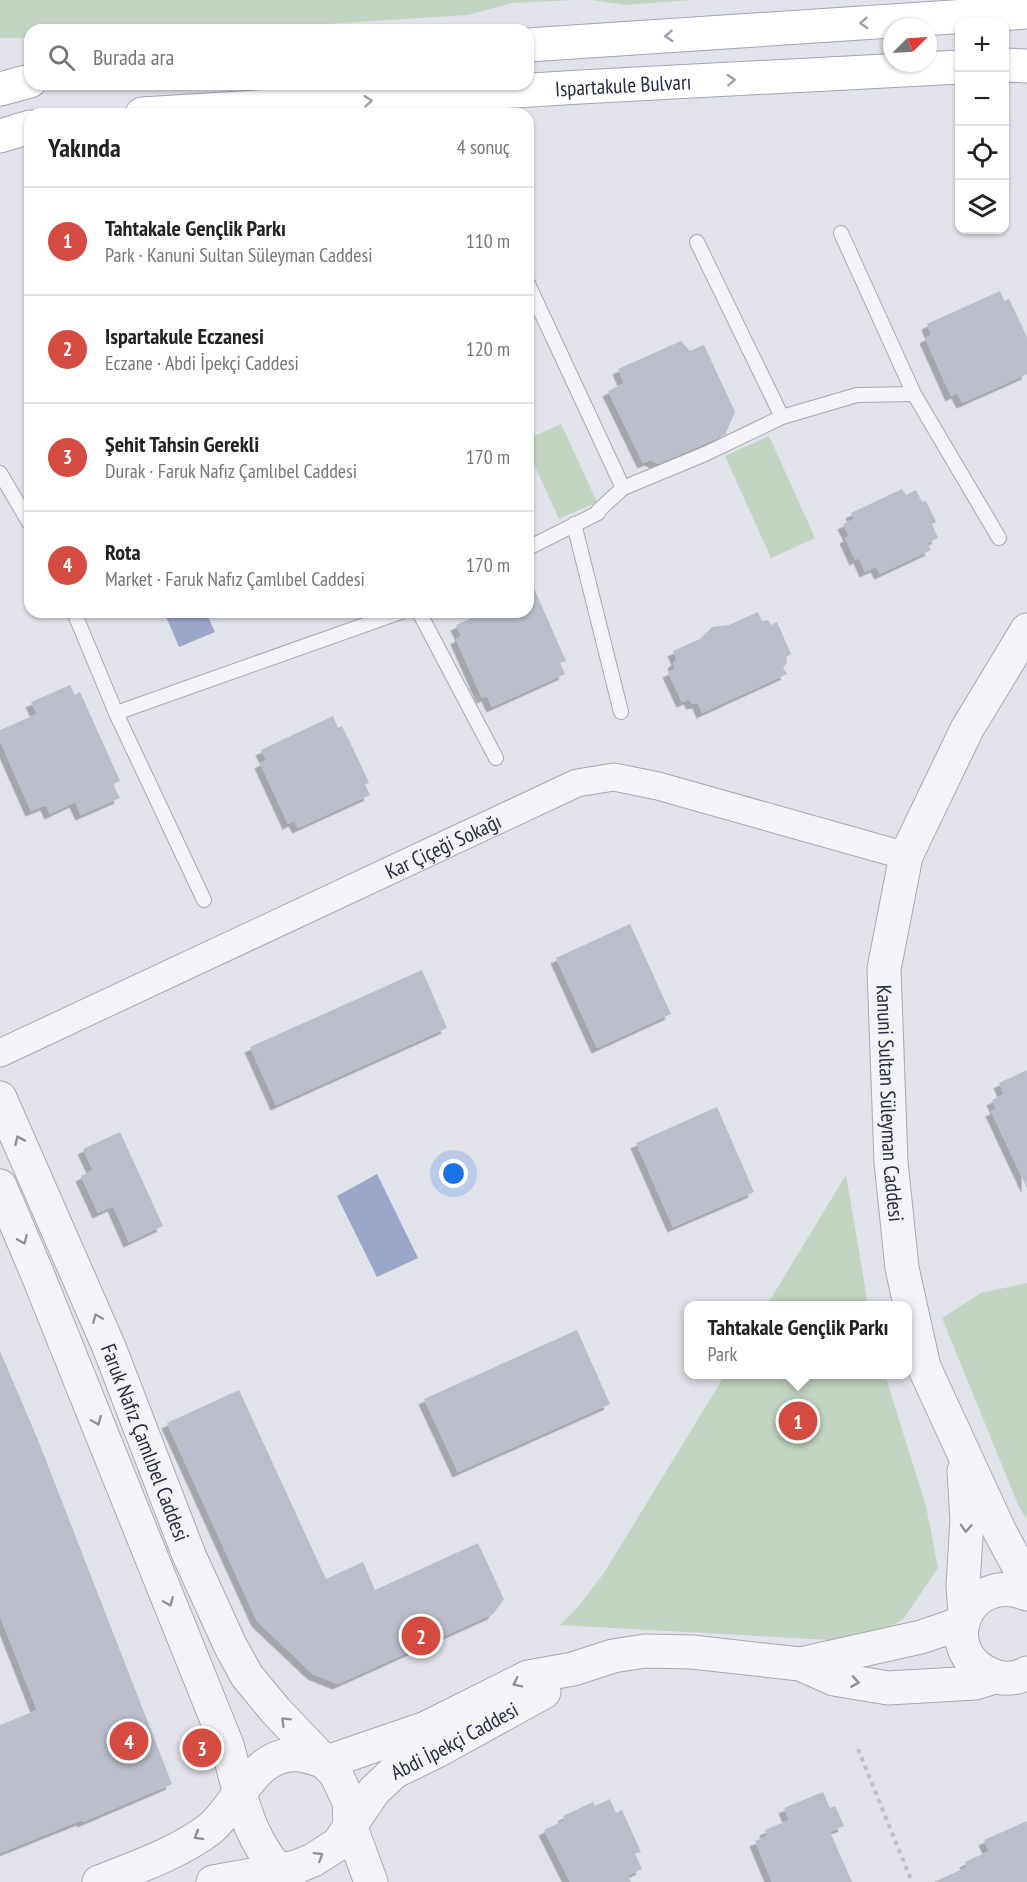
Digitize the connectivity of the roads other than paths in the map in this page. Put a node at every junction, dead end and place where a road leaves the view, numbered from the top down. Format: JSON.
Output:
{"nodes":[{"id":1,"x":1027,"y":12,"type":"edge"},
{"id":2,"x":534,"y":45,"type":"edge"},
{"id":3,"x":1009,"y":65,"type":"edge"},
{"id":4,"x":1027,"y":66,"type":"edge"},
{"id":5,"x":955,"y":67,"type":"edge"},
{"id":6,"x":0,"y":70,"type":"edge"},
{"id":7,"x":24,"y":70,"type":"edge"},
{"id":8,"x":24,"y":83,"type":"edge"},
{"id":9,"x":0,"y":89,"type":"edge"},
{"id":10,"x":531,"y":90,"type":"edge"},
{"id":11,"x":534,"y":90,"type":"edge"},
{"id":12,"x":239,"y":108,"type":"edge"},
{"id":13,"x":24,"y":129,"type":"edge"},
{"id":14,"x":0,"y":136,"type":"edge"},
{"id":15,"x":841,"y":233,"type":"dead end"},
{"id":16,"x":697,"y":242,"type":"dead end"},
{"id":17,"x":534,"y":297,"type":"edge"},
{"id":18,"x":914,"y":394,"type":"junction"},
{"id":19,"x":782,"y":417,"type":"junction"},
{"id":20,"x":0,"y":473,"type":"edge"},
{"id":21,"x":623,"y":488,"type":"junction"},
{"id":22,"x":24,"y":514,"type":"edge"},
{"id":23,"x":574,"y":524,"type":"junction"},
{"id":24,"x":999,"y":538,"type":"dead end"},
{"id":25,"x":534,"y":545,"type":"edge"},
{"id":26,"x":76,"y":618,"type":"edge"},
{"id":27,"x":383,"y":618,"type":"edge"},
{"id":28,"x":421,"y":618,"type":"edge"},
{"id":29,"x":1027,"y":630,"type":"edge"},
{"id":30,"x":621,"y":712,"type":"dead end"},
{"id":31,"x":116,"y":713,"type":"junction"},
{"id":32,"x":496,"y":758,"type":"dead end"},
{"id":33,"x":906,"y":856,"type":"junction"},
{"id":34,"x":204,"y":900,"type":"dead end"},
{"id":35,"x":0,"y":1053,"type":"edge"},
{"id":36,"x":0,"y":1098,"type":"edge"},
{"id":37,"x":0,"y":1186,"type":"edge"},
{"id":38,"x":909,"y":1301,"type":"edge"},
{"id":39,"x":912,"y":1313,"type":"edge"},
{"id":40,"x":963,"y":1449,"type":"junction"},
{"id":41,"x":1027,"y":1582,"type":"edge"},
{"id":42,"x":1027,"y":1594,"type":"edge"},
{"id":43,"x":964,"y":1619,"type":"junction"},
{"id":44,"x":800,"y":1664,"type":"junction"},
{"id":45,"x":573,"y":1669,"type":"junction"},
{"id":46,"x":1017,"y":1676,"type":"edge"},
{"id":47,"x":327,"y":1762,"type":"junction"},
{"id":48,"x":240,"y":1796,"type":"junction"},
{"id":49,"x":350,"y":1825,"type":"junction"},
{"id":50,"x":283,"y":1876,"type":"edge"},
{"id":51,"x":99,"y":1882,"type":"edge"},
{"id":52,"x":213,"y":1882,"type":"edge"},
{"id":53,"x":371,"y":1882,"type":"edge"}],
"edges":[{"from":1,"to":2,"type":"main road","one_way":true},
{"from":3,"to":4,"type":"main road"},
{"from":11,"to":5,"type":"main road","name":"Ispartakule Bulvarı","one_way":true},
{"from":6,"to":7,"type":"main road"},
{"from":8,"to":9,"type":"main road"},
{"from":12,"to":10,"type":"main road","name":"Ispartakule Bulvarı","one_way":true},
{"from":13,"to":14,"type":"main road"},
{"from":15,"to":18,"type":"lane"},
{"from":16,"to":19,"type":"lane"},
{"from":17,"to":21,"type":"lane"},
{"from":18,"to":19,"type":"lane"},
{"from":18,"to":24,"type":"lane"},
{"from":19,"to":21,"type":"lane"},
{"from":20,"to":22,"type":"lane"},
{"from":21,"to":23,"type":"lane"},
{"from":23,"to":25,"type":"lane"},
{"from":23,"to":30,"type":"lane"},
{"from":26,"to":31,"type":"lane"},
{"from":27,"to":31,"type":"lane"},
{"from":28,"to":32,"type":"lane"},
{"from":29,"to":33,"type":"street","name":"Kanuni Sultan Süleyman Caddesi"},
{"from":31,"to":34,"type":"lane"},
{"from":33,"to":35,"type":"street","name":"Kar Çiçeği Sokağı"},
{"from":33,"to":38,"type":"street","name":"Kanuni Sultan Süleyman Caddesi"},
{"from":47,"to":36,"type":"street","name":"Faruk Nafız Çamlıbel Caddesi","one_way":true},
{"from":37,"to":48,"type":"street","name":"Faruk Nafız Çamlıbel Caddesi","one_way":true},
{"from":39,"to":40,"type":"street","name":"Kanuni Sultan Süleyman Caddesi"},
{"from":40,"to":41,"type":"street","name":"Kanuni Sultan Süleyman Caddesi"},
{"from":40,"to":43,"type":"street","one_way":true},
{"from":42,"to":43,"type":"street"},
{"from":43,"to":44,"type":"street"},
{"from":43,"to":46,"type":"street"},
{"from":44,"to":45,"type":"street","name":"Abdi İpekçi Caddesi"},
{"from":44,"to":46,"type":"street","one_way":true},
{"from":45,"to":47,"type":"street","name":"Abdi İpekçi Caddesi","one_way":true},
{"from":45,"to":49,"type":"street","name":"Abdi İpekçi Caddesi"},
{"from":47,"to":48,"type":"street"},
{"from":47,"to":49,"type":"street","name":"Faruk Nafız Çamlıbel Caddesi"},
{"from":48,"to":50,"type":"street","name":"Faruk Nafız Çamlıbel Caddesi"},
{"from":48,"to":51,"type":"street","one_way":true},
{"from":50,"to":49,"type":"street","one_way":true},
{"from":49,"to":53,"type":"street","name":"Faruk Nafız Çamlıbel Caddesi"},
{"from":50,"to":52,"type":"street"}]}
